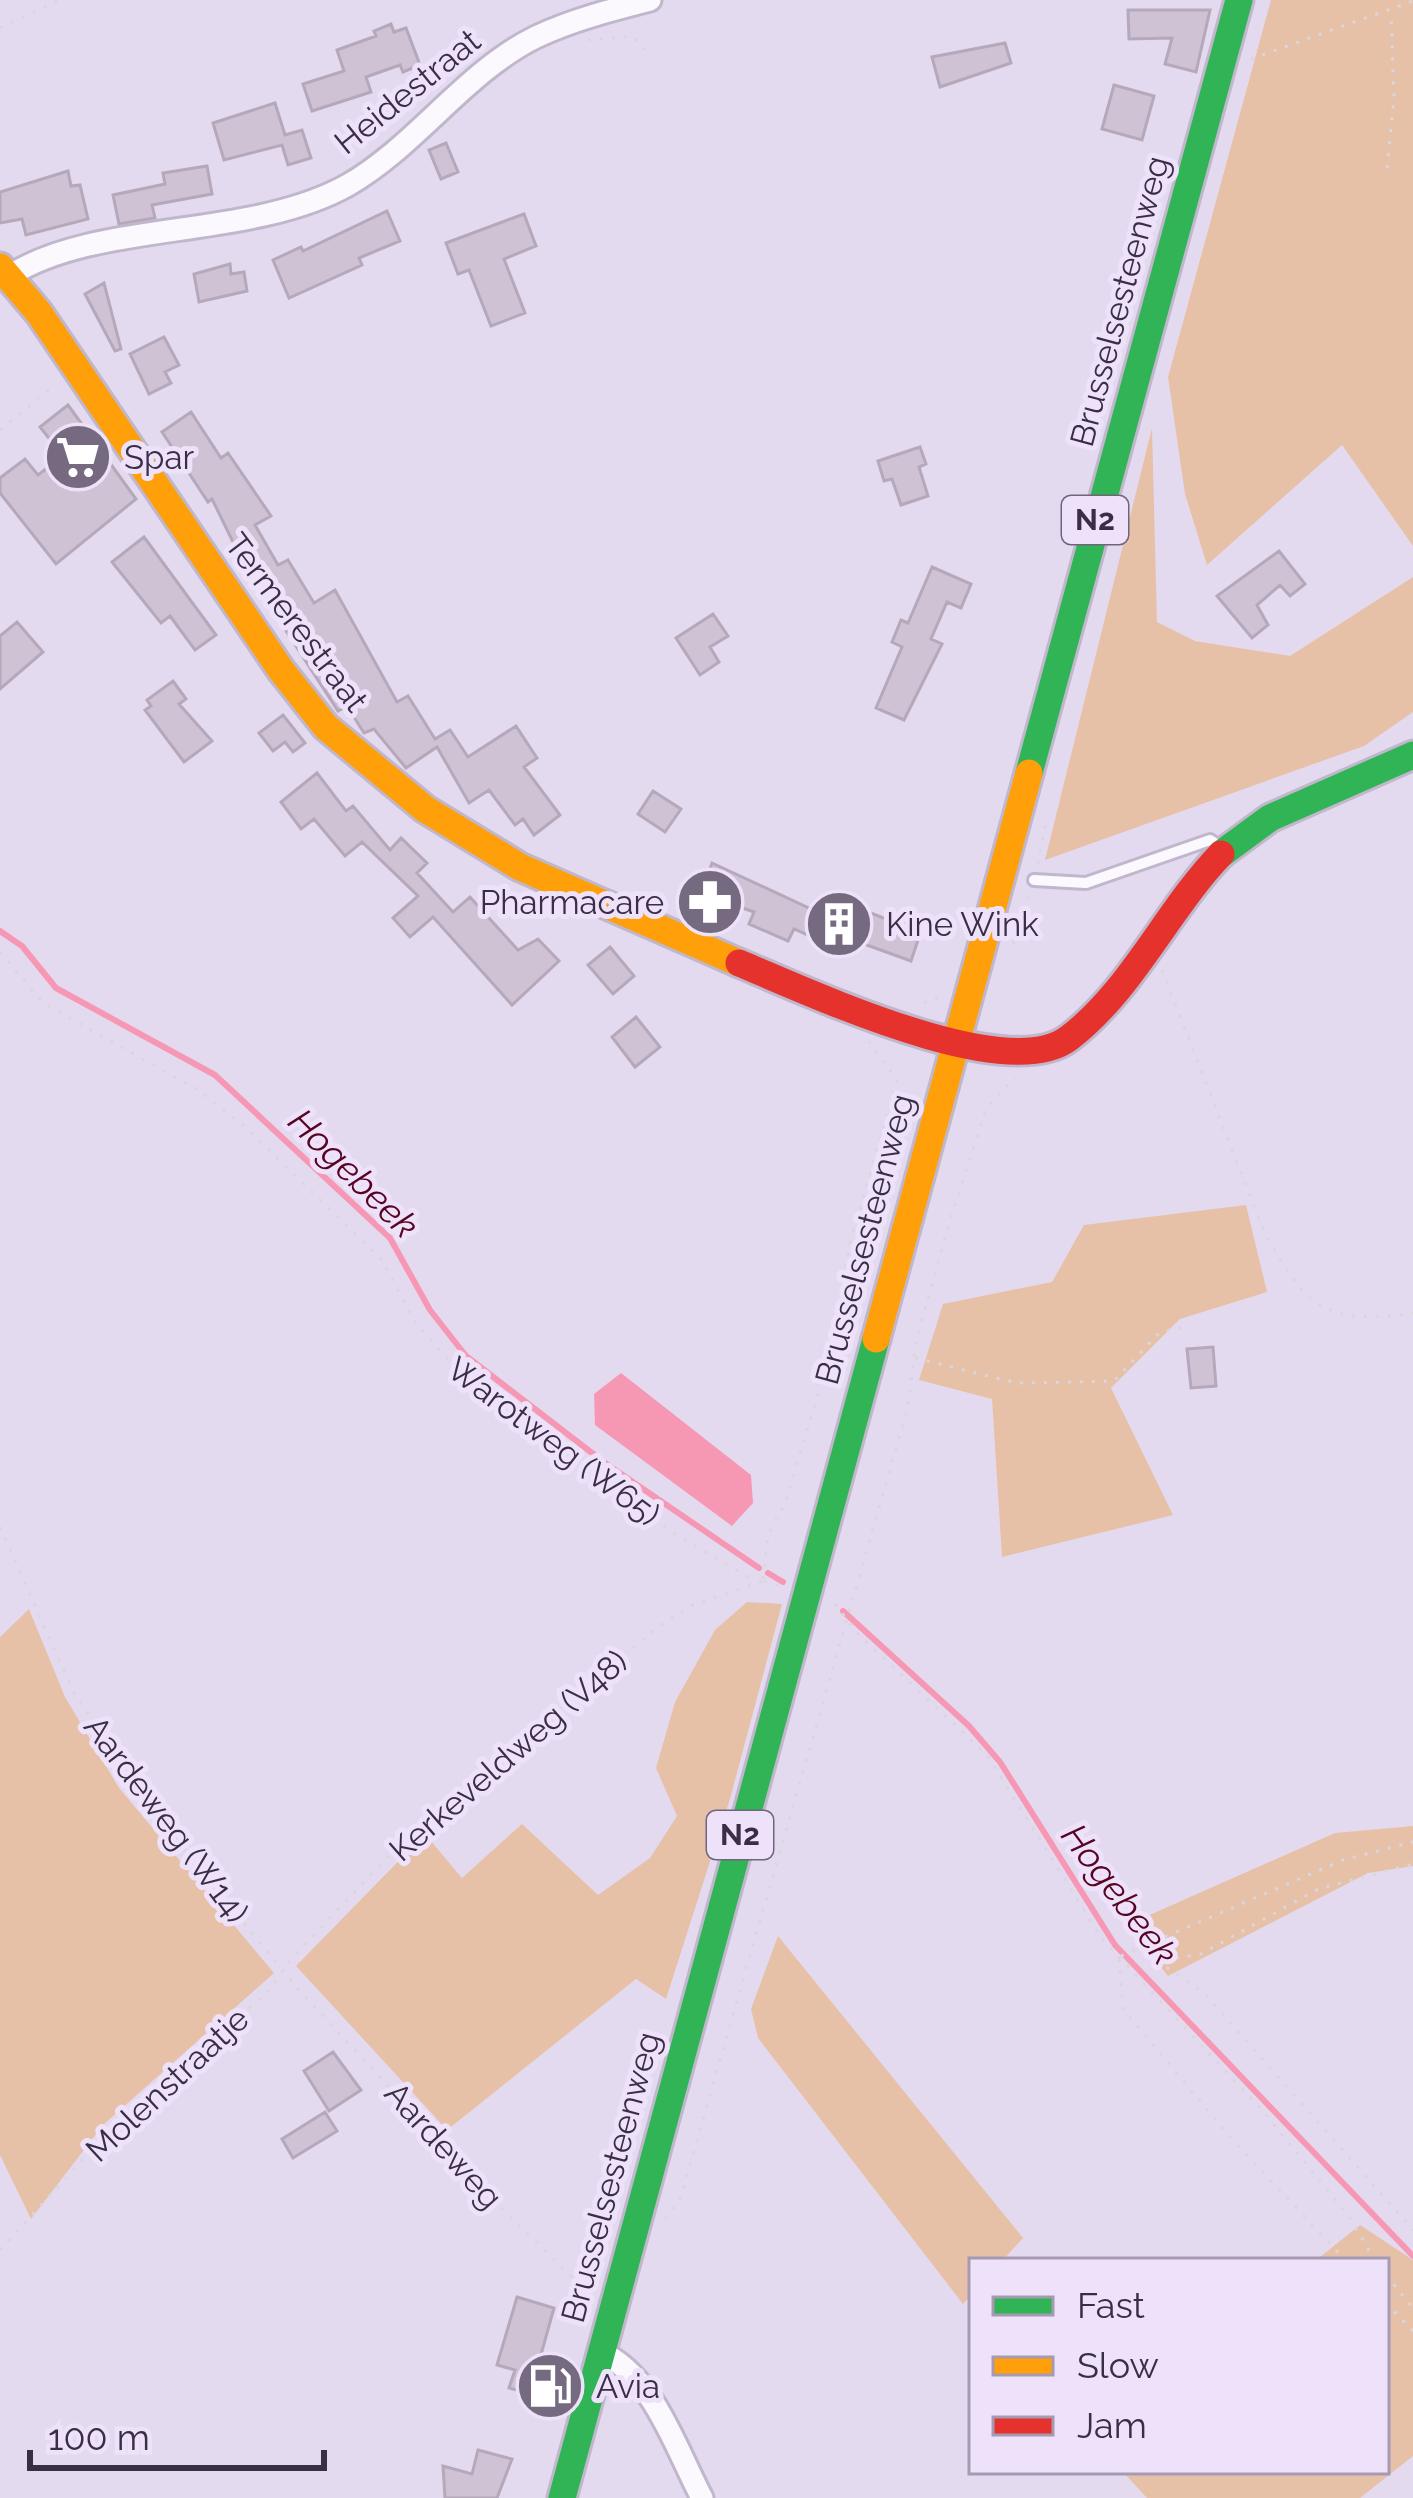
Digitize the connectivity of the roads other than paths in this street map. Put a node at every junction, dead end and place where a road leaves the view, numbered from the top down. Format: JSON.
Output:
{"nodes":[{"id":1,"x":650,"y":0,"type":"edge"},
{"id":2,"x":1239,"y":0,"type":"edge"},
{"id":3,"x":6,"y":271,"type":"edge"},
{"id":4,"x":1413,"y":755,"type":"edge"},
{"id":5,"x":1225,"y":849,"type":"junction"},
{"id":6,"x":1034,"y":880,"type":"dead end"},
{"id":7,"x":955,"y":1040,"type":"junction"},
{"id":8,"x":600,"y":2352,"type":"junction"},
{"id":9,"x":562,"y":2498,"type":"edge"},
{"id":10,"x":702,"y":2498,"type":"edge"}],
"edges":[{"from":1,"to":3,"type":"street","name":"Heidestraat"},
{"from":2,"to":7,"type":"main road","name":"Brusselsesteenweg","number":"N2"},
{"from":3,"to":7,"type":"main road","name":"Termerestraat"},
{"from":4,"to":5,"type":"main road","name":"Termerestraat"},
{"from":5,"to":6,"type":"lane"},
{"from":5,"to":7,"type":"main road","name":"Termerestraat"},
{"from":7,"to":8,"type":"main road","name":"Brusselsesteenweg","number":"N2"},
{"from":8,"to":9,"type":"main road","name":"Brusselsesteenweg","number":"N2"},
{"from":8,"to":10,"type":"street"}]}
